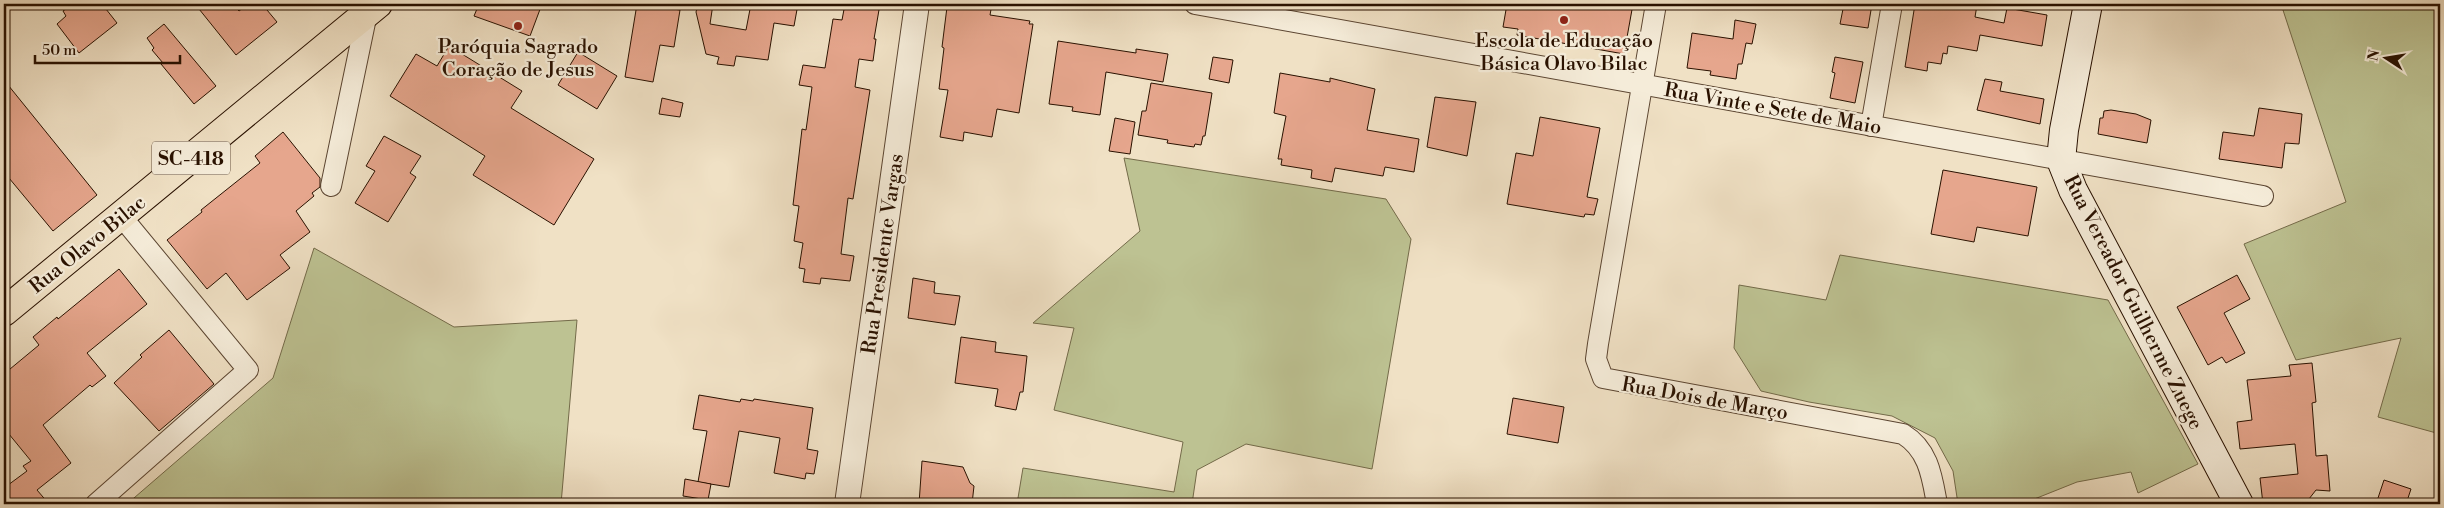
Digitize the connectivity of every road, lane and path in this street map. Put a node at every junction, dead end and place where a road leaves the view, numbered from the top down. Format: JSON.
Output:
{"nodes":[{"id":1,"x":917,"y":4,"type":"edge"},
{"id":2,"x":1195,"y":4,"type":"edge"},
{"id":3,"x":1656,"y":4,"type":"edge"},
{"id":4,"x":1892,"y":4,"type":"edge"},
{"id":5,"x":2088,"y":4,"type":"edge"},
{"id":6,"x":373,"y":9,"type":"edge"},
{"id":7,"x":1643,"y":85,"type":"junction"},
{"id":8,"x":1871,"y":126,"type":"junction"},
{"id":9,"x":2061,"y":160,"type":"junction"},
{"id":10,"x":331,"y":186,"type":"dead end"},
{"id":11,"x":2263,"y":196,"type":"dead end"},
{"id":12,"x":121,"y":216,"type":"junction"},
{"id":13,"x":4,"y":312,"type":"edge"},
{"id":14,"x":96,"y":504,"type":"edge"},
{"id":15,"x":847,"y":504,"type":"edge"},
{"id":16,"x":1937,"y":504,"type":"edge"},
{"id":17,"x":2239,"y":504,"type":"edge"}],
"edges":[{"from":1,"to":15,"type":"street","name":"Rua Presidente Vargas"},
{"from":2,"to":7,"type":"street","name":"Rua Vinte e Sete de Maio"},
{"from":3,"to":7,"type":"street"},
{"from":4,"to":8,"type":"street"},
{"from":5,"to":9,"type":"main road","name":"Rua Vereador Guilherme Zuege"},
{"from":6,"to":10,"type":"street"},
{"from":6,"to":12,"type":"main road","name":"Rua Olavo Bilac","number":"SC-418"},
{"from":7,"to":8,"type":"street","name":"Rua Vinte e Sete de Maio"},
{"from":7,"to":16,"type":"street","name":"Rua Dois de Março"},
{"from":8,"to":9,"type":"street","name":"Rua Vinte e Sete de Maio"},
{"from":9,"to":11,"type":"street","name":"Rua Vinte e Sete de Maio"},
{"from":9,"to":17,"type":"main road","name":"Rua Vereador Guilherme Zuege"},
{"from":12,"to":13,"type":"main road","name":"Rua Olavo Bilac","number":"SC-418"},
{"from":12,"to":14,"type":"street"}]}
